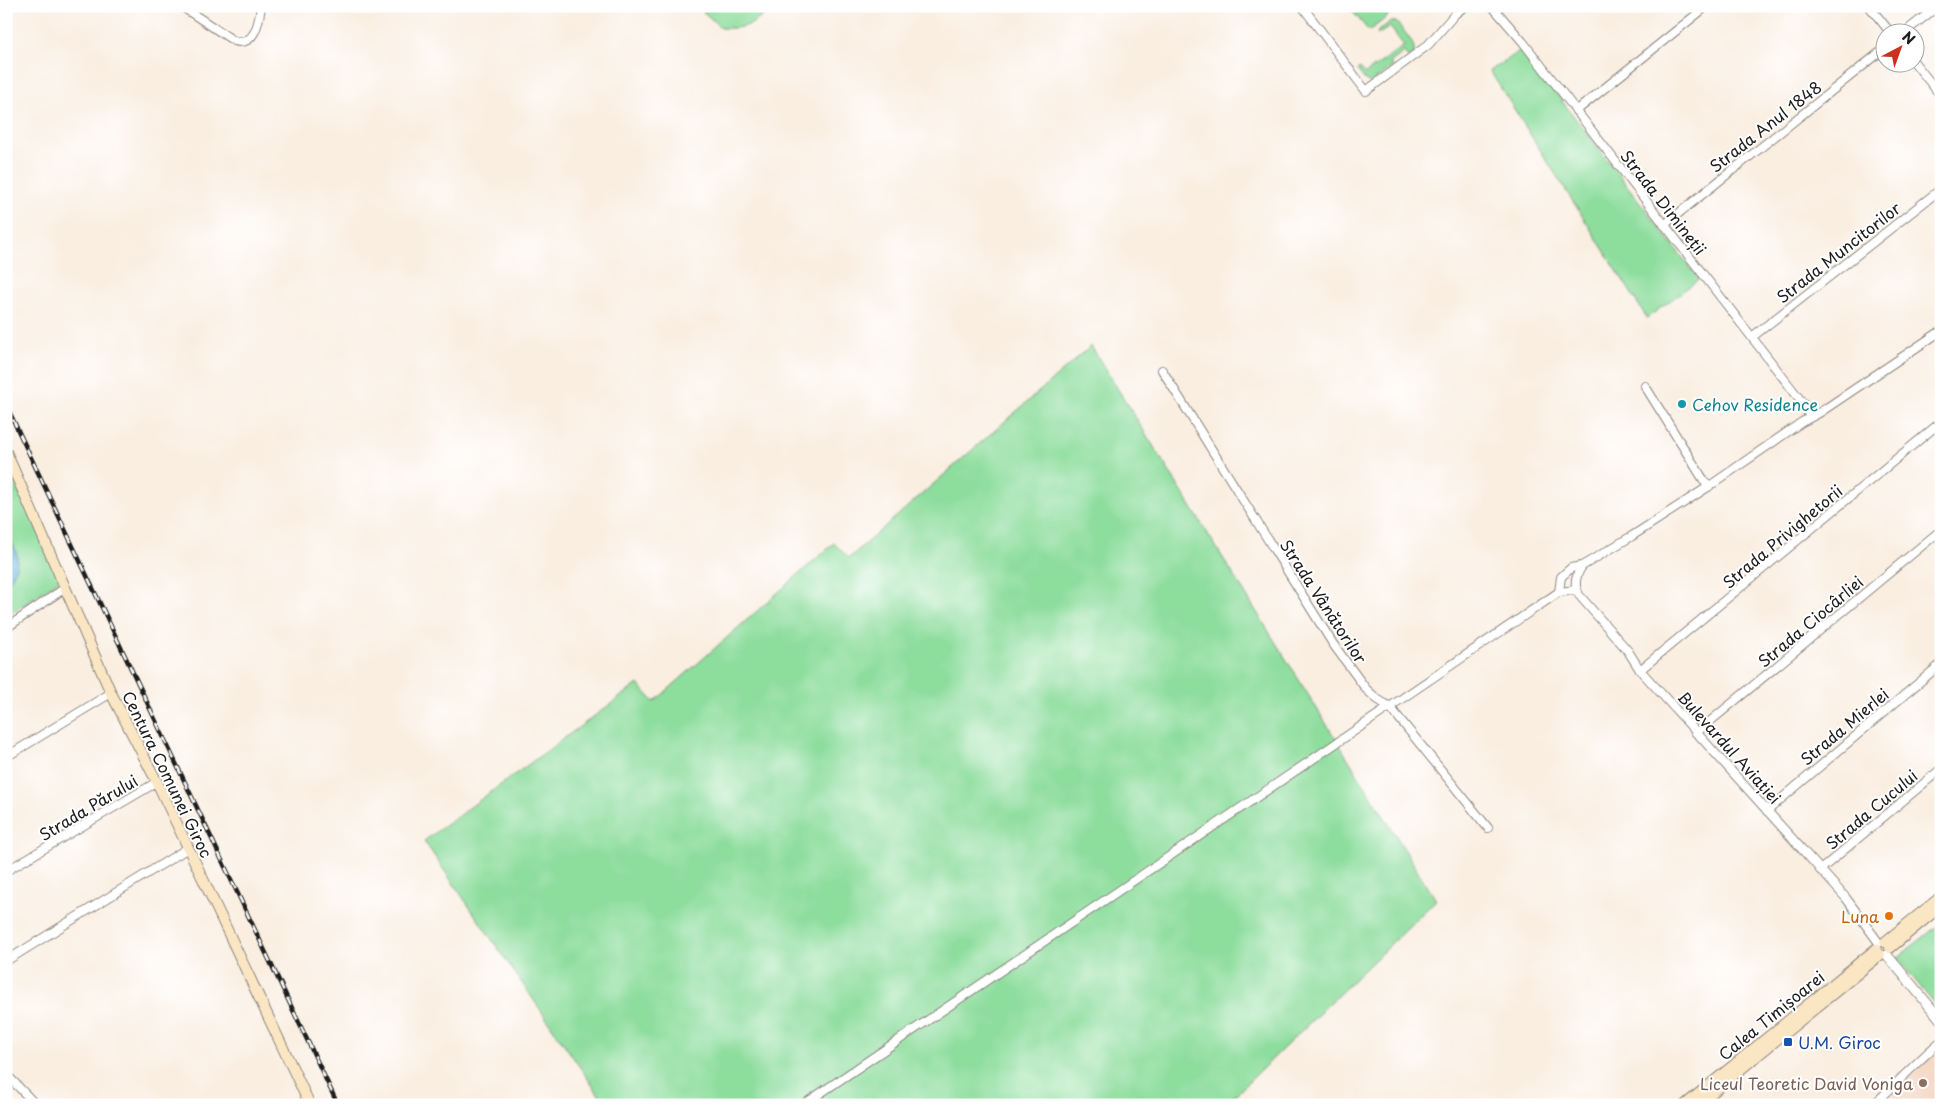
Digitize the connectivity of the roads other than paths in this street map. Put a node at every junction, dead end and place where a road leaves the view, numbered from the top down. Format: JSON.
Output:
{"nodes":[{"id":1,"x":181,"y":6,"type":"edge"},
{"id":2,"x":261,"y":6,"type":"edge"},
{"id":3,"x":1302,"y":6,"type":"edge"},
{"id":4,"x":1465,"y":6,"type":"edge"},
{"id":5,"x":1492,"y":6,"type":"edge"},
{"id":6,"x":1707,"y":6,"type":"edge"},
{"id":7,"x":1869,"y":6,"type":"edge"},
{"id":8,"x":1938,"y":6,"type":"edge"},
{"id":9,"x":1882,"y":22,"type":"edge"},
{"id":10,"x":1918,"y":22,"type":"edge"},
{"id":11,"x":1874,"y":57,"type":"edge"},
{"id":12,"x":1922,"y":72,"type":"edge"},
{"id":13,"x":1941,"y":96,"type":"edge"},
{"id":14,"x":1576,"y":111,"type":"junction"},
{"id":15,"x":1941,"y":189,"type":"edge"},
{"id":16,"x":1664,"y":224,"type":"junction"},
{"id":17,"x":1941,"y":331,"type":"edge"},
{"id":18,"x":1752,"y":337,"type":"junction"},
{"id":19,"x":1162,"y":370,"type":"dead end"},
{"id":20,"x":1644,"y":386,"type":"dead end"},
{"id":21,"x":1810,"y":417,"type":"junction"},
{"id":22,"x":1941,"y":422,"type":"edge"},
{"id":23,"x":6,"y":452,"type":"edge"},
{"id":24,"x":1708,"y":487,"type":"junction"},
{"id":25,"x":1941,"y":530,"type":"edge"},
{"id":26,"x":1582,"y":566,"type":"junction"},
{"id":27,"x":65,"y":588,"type":"junction"},
{"id":28,"x":1576,"y":590,"type":"junction"},
{"id":29,"x":1559,"y":592,"type":"junction"},
{"id":30,"x":6,"y":628,"type":"edge"},
{"id":31,"x":1941,"y":664,"type":"edge"},
{"id":32,"x":1640,"y":670,"type":"junction"},
{"id":33,"x":111,"y":692,"type":"junction"},
{"id":34,"x":1390,"y":706,"type":"junction"},
{"id":35,"x":1696,"y":733,"type":"junction"},
{"id":36,"x":6,"y":757,"type":"edge"},
{"id":37,"x":1941,"y":769,"type":"edge"},
{"id":38,"x":157,"y":782,"type":"junction"},
{"id":39,"x":1767,"y":811,"type":"junction"},
{"id":40,"x":1488,"y":828,"type":"dead end"},
{"id":41,"x":188,"y":848,"type":"junction"},
{"id":42,"x":1820,"y":870,"type":"junction"},
{"id":43,"x":6,"y":871,"type":"edge"},
{"id":44,"x":1941,"y":897,"type":"edge"},
{"id":45,"x":1941,"y":906,"type":"edge"},
{"id":46,"x":1883,"y":949,"type":"junction"},
{"id":47,"x":6,"y":961,"type":"edge"},
{"id":48,"x":1941,"y":1020,"type":"edge"},
{"id":49,"x":1941,"y":1041,"type":"edge"},
{"id":50,"x":6,"y":1074,"type":"edge"},
{"id":51,"x":36,"y":1105,"type":"edge"},
{"id":52,"x":310,"y":1105,"type":"edge"},
{"id":53,"x":804,"y":1105,"type":"edge"},
{"id":54,"x":1685,"y":1105,"type":"edge"},
{"id":55,"x":1698,"y":1105,"type":"edge"},
{"id":56,"x":1873,"y":1105,"type":"edge"}],
"edges":[{"from":1,"to":2,"type":"street"},
{"from":3,"to":4,"type":"street"},
{"from":5,"to":14,"type":"street","name":"Strada Dimineții"},
{"from":6,"to":14,"type":"street"},
{"from":7,"to":9,"type":"street"},
{"from":8,"to":10,"type":"street"},
{"from":11,"to":16,"type":"street","name":"Strada Anul 1848"},
{"from":12,"to":13,"type":"street"},
{"from":14,"to":16,"type":"street","name":"Strada Dimineții"},
{"from":15,"to":18,"type":"street","name":"Strada Muncitorilor"},
{"from":16,"to":18,"type":"street","name":"Strada Dimineții"},
{"from":17,"to":21,"type":"street"},
{"from":18,"to":21,"type":"street","name":"Strada Dimineții"},
{"from":19,"to":34,"type":"street","name":"Strada Vânătorilor"},
{"from":20,"to":24,"type":"street"},
{"from":21,"to":24,"type":"street"},
{"from":22,"to":32,"type":"street","name":"Strada Privighetorii"},
{"from":23,"to":27,"type":"main road","name":"Centura Comunei Giroc"},
{"from":24,"to":26,"type":"street"},
{"from":25,"to":35,"type":"street","name":"Strada Ciocârliei"},
{"from":26,"to":28,"type":"street"},
{"from":26,"to":29,"type":"street"},
{"from":27,"to":30,"type":"street"},
{"from":27,"to":33,"type":"main road","name":"Centura Comunei Giroc"},
{"from":28,"to":29,"type":"street"},
{"from":28,"to":32,"type":"street","name":"Bulevardul Aviației"},
{"from":29,"to":34,"type":"street"},
{"from":31,"to":39,"type":"street","name":"Strada Mierlei"},
{"from":32,"to":35,"type":"street","name":"Bulevardul Aviației"},
{"from":33,"to":36,"type":"street"},
{"from":33,"to":38,"type":"main road","name":"Centura Comunei Giroc"},
{"from":34,"to":40,"type":"street","name":"Strada Vânătorilor"},
{"from":34,"to":53,"type":"street"},
{"from":35,"to":39,"type":"street","name":"Bulevardul Aviației"},
{"from":37,"to":42,"type":"street","name":"Strada Cucului"},
{"from":38,"to":41,"type":"main road","name":"Centura Comunei Giroc"},
{"from":38,"to":43,"type":"street","name":"Strada Părului"},
{"from":39,"to":42,"type":"street","name":"Bulevardul Aviației"},
{"from":41,"to":47,"type":"street"},
{"from":41,"to":52,"type":"main road","name":"Centura Comunei Giroc"},
{"from":42,"to":46,"type":"street","name":"Bulevardul Aviației"},
{"from":44,"to":46,"type":"main road","name":"Calea Timișoarei"},
{"from":45,"to":46,"type":"main road","name":"Calea Timișoarei"},
{"from":46,"to":48,"type":"street","name":"Bulevardul Aviației"},
{"from":46,"to":54,"type":"main road","name":"Calea Timișoarei"},
{"from":46,"to":55,"type":"main road","name":"Calea Timișoarei"},
{"from":49,"to":56,"type":"street"},
{"from":50,"to":51,"type":"street"}]}
